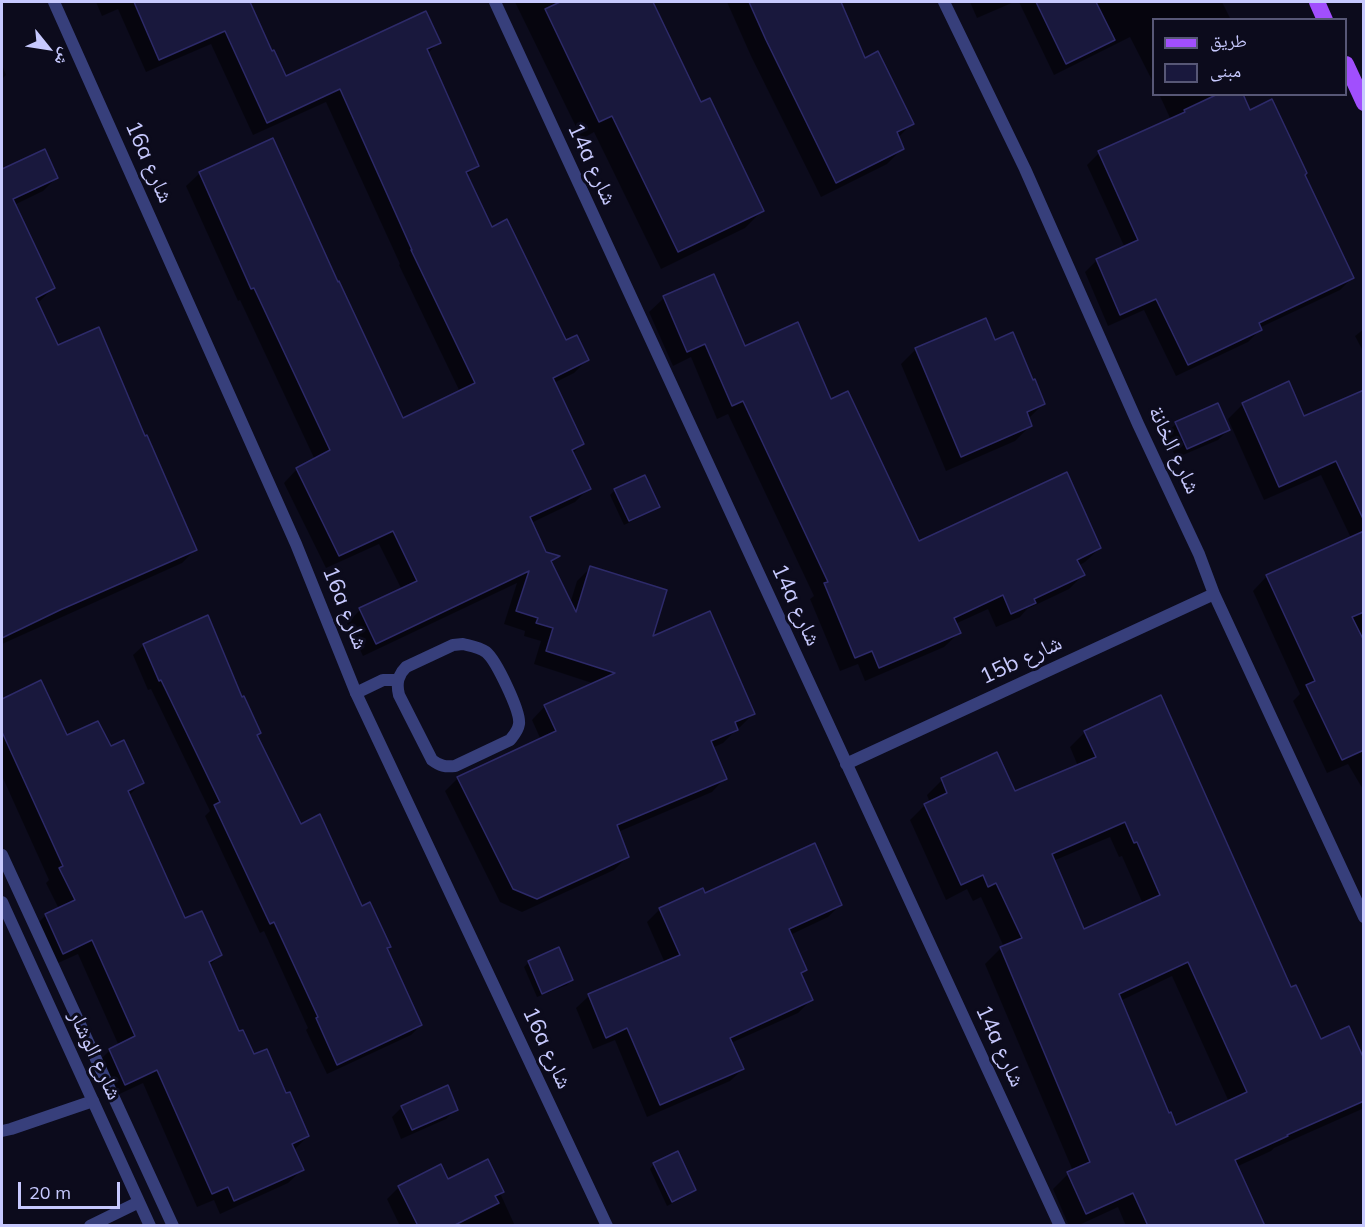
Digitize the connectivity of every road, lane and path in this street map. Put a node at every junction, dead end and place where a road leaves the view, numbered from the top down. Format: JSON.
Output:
{"nodes":[{"id":1,"x":54,"y":2,"type":"edge"},
{"id":2,"x":495,"y":2,"type":"edge"},
{"id":3,"x":944,"y":2,"type":"edge"},
{"id":4,"x":1317,"y":2,"type":"edge"},
{"id":5,"x":1324,"y":18,"type":"edge"},
{"id":6,"x":1347,"y":66,"type":"edge"},
{"id":7,"x":1364,"y":103,"type":"edge"},
{"id":8,"x":1214,"y":594,"type":"junction"},
{"id":9,"x":398,"y":680,"type":"junction"},
{"id":10,"x":356,"y":693,"type":"junction"},
{"id":11,"x":846,"y":764,"type":"junction"},
{"id":12,"x":2,"y":855,"type":"edge"},
{"id":13,"x":2,"y":902,"type":"edge"},
{"id":14,"x":1364,"y":917,"type":"edge"},
{"id":15,"x":93,"y":1101,"type":"junction"},
{"id":16,"x":2,"y":1131,"type":"edge"},
{"id":17,"x":139,"y":1202,"type":"junction"},
{"id":18,"x":90,"y":1226,"type":"edge"},
{"id":19,"x":150,"y":1226,"type":"edge"},
{"id":20,"x":173,"y":1226,"type":"edge"},
{"id":21,"x":607,"y":1226,"type":"edge"},
{"id":22,"x":1060,"y":1226,"type":"edge"}],
"edges":[{"from":1,"to":10,"type":"street","name":"16a شارع"},
{"from":2,"to":11,"type":"street","name":"14a شارع"},
{"from":3,"to":8,"type":"street","name":"شارع الخانة"},
{"from":4,"to":5,"type":"main road"},
{"from":6,"to":7,"type":"main road"},
{"from":8,"to":11,"type":"street","name":"15b شارع"},
{"from":8,"to":14,"type":"street","name":"شارع الخانة"},
{"from":9,"to":9,"type":"street"},
{"from":9,"to":10,"type":"street"},
{"from":10,"to":21,"type":"street","name":"16a شارع"},
{"from":11,"to":22,"type":"street","name":"14a شارع"},
{"from":12,"to":20,"type":"street"},
{"from":13,"to":15,"type":"street","name":"شارع الوشار"},
{"from":15,"to":16,"type":"street"},
{"from":15,"to":17,"type":"street","name":"شارع الوشار"},
{"from":17,"to":18,"type":"street"},
{"from":17,"to":19,"type":"street","name":"شارع الوشار"}]}
